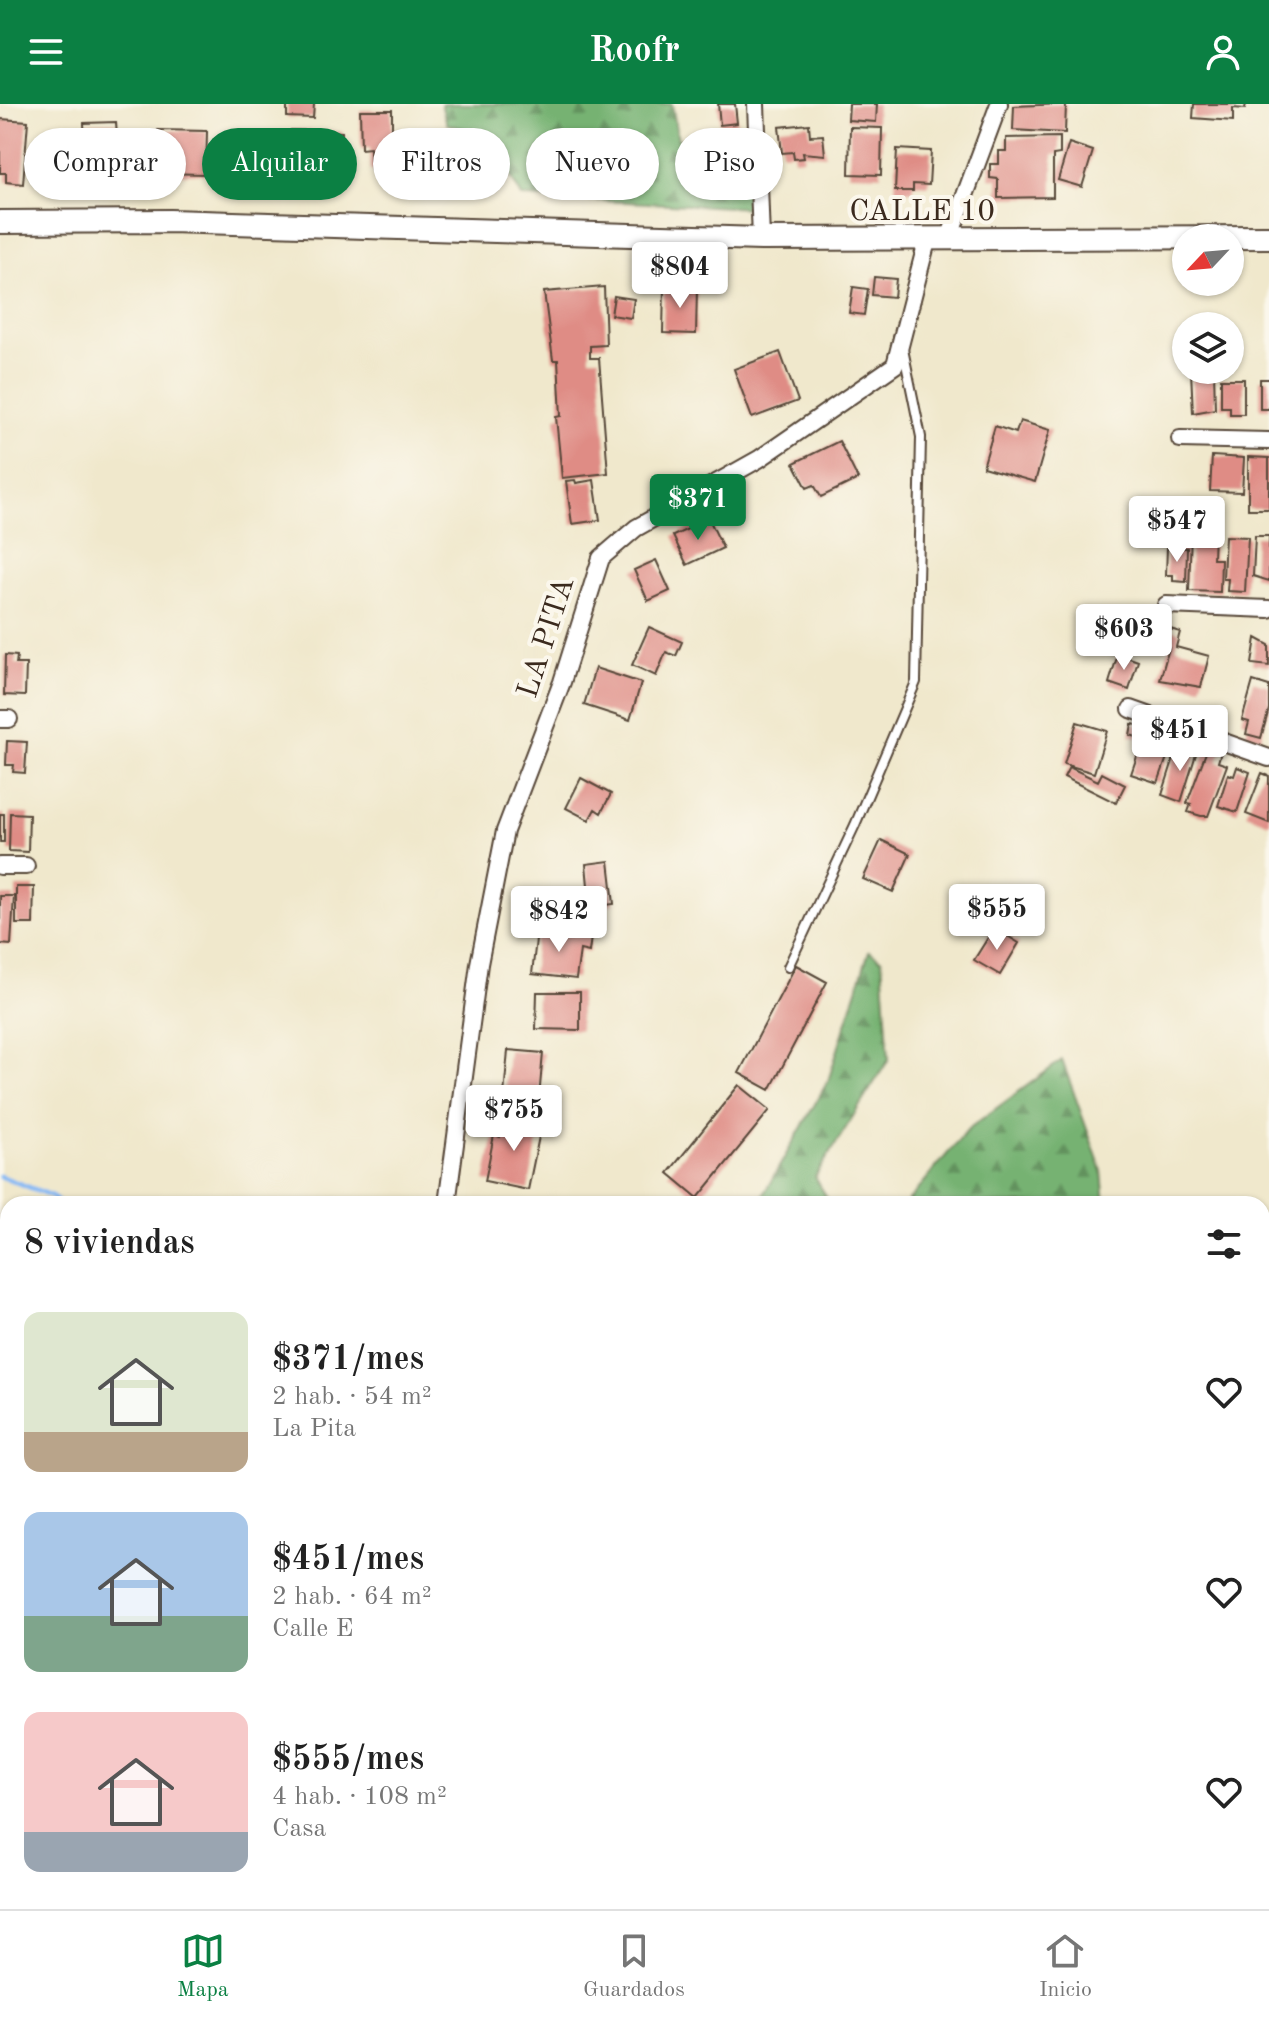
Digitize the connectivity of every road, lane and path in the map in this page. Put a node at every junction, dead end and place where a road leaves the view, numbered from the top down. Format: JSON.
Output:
{"nodes":[{"id":1,"x":756,"y":104,"type":"edge"},
{"id":2,"x":999,"y":104,"type":"edge"},
{"id":3,"x":0,"y":222,"type":"edge"},
{"id":4,"x":1269,"y":237,"type":"edge"},
{"id":5,"x":761,"y":239,"type":"junction"},
{"id":6,"x":938,"y":241,"type":"junction"},
{"id":7,"x":901,"y":341,"type":"junction"},
{"id":8,"x":1180,"y":439,"type":"dead end"},
{"id":9,"x":1269,"y":441,"type":"edge"},
{"id":10,"x":1166,"y":605,"type":"dead end"},
{"id":11,"x":1269,"y":609,"type":"edge"},
{"id":12,"x":1131,"y":709,"type":"dead end"},
{"id":13,"x":1269,"y":758,"type":"edge"},
{"id":14,"x":0,"y":866,"type":"edge"},
{"id":15,"x":26,"y":866,"type":"dead end"},
{"id":16,"x":788,"y":967,"type":"dead end"},
{"id":17,"x":448,"y":1196,"type":"edge"}],
"edges":[{"from":1,"to":5,"type":"street"},
{"from":2,"to":6,"type":"street","name":"LA PITA"},
{"from":3,"to":5,"type":"main road","name":"CALLE 10"},
{"from":4,"to":6,"type":"main road","name":"CALLE 10"},
{"from":5,"to":6,"type":"main road","name":"CALLE 10"},
{"from":6,"to":7,"type":"street","name":"LA PITA"},
{"from":7,"to":16,"type":"lane"},
{"from":7,"to":17,"type":"street","name":"LA PITA"},
{"from":8,"to":9,"type":"street"},
{"from":10,"to":11,"type":"street"},
{"from":12,"to":13,"type":"street"},
{"from":14,"to":15,"type":"street"}]}
